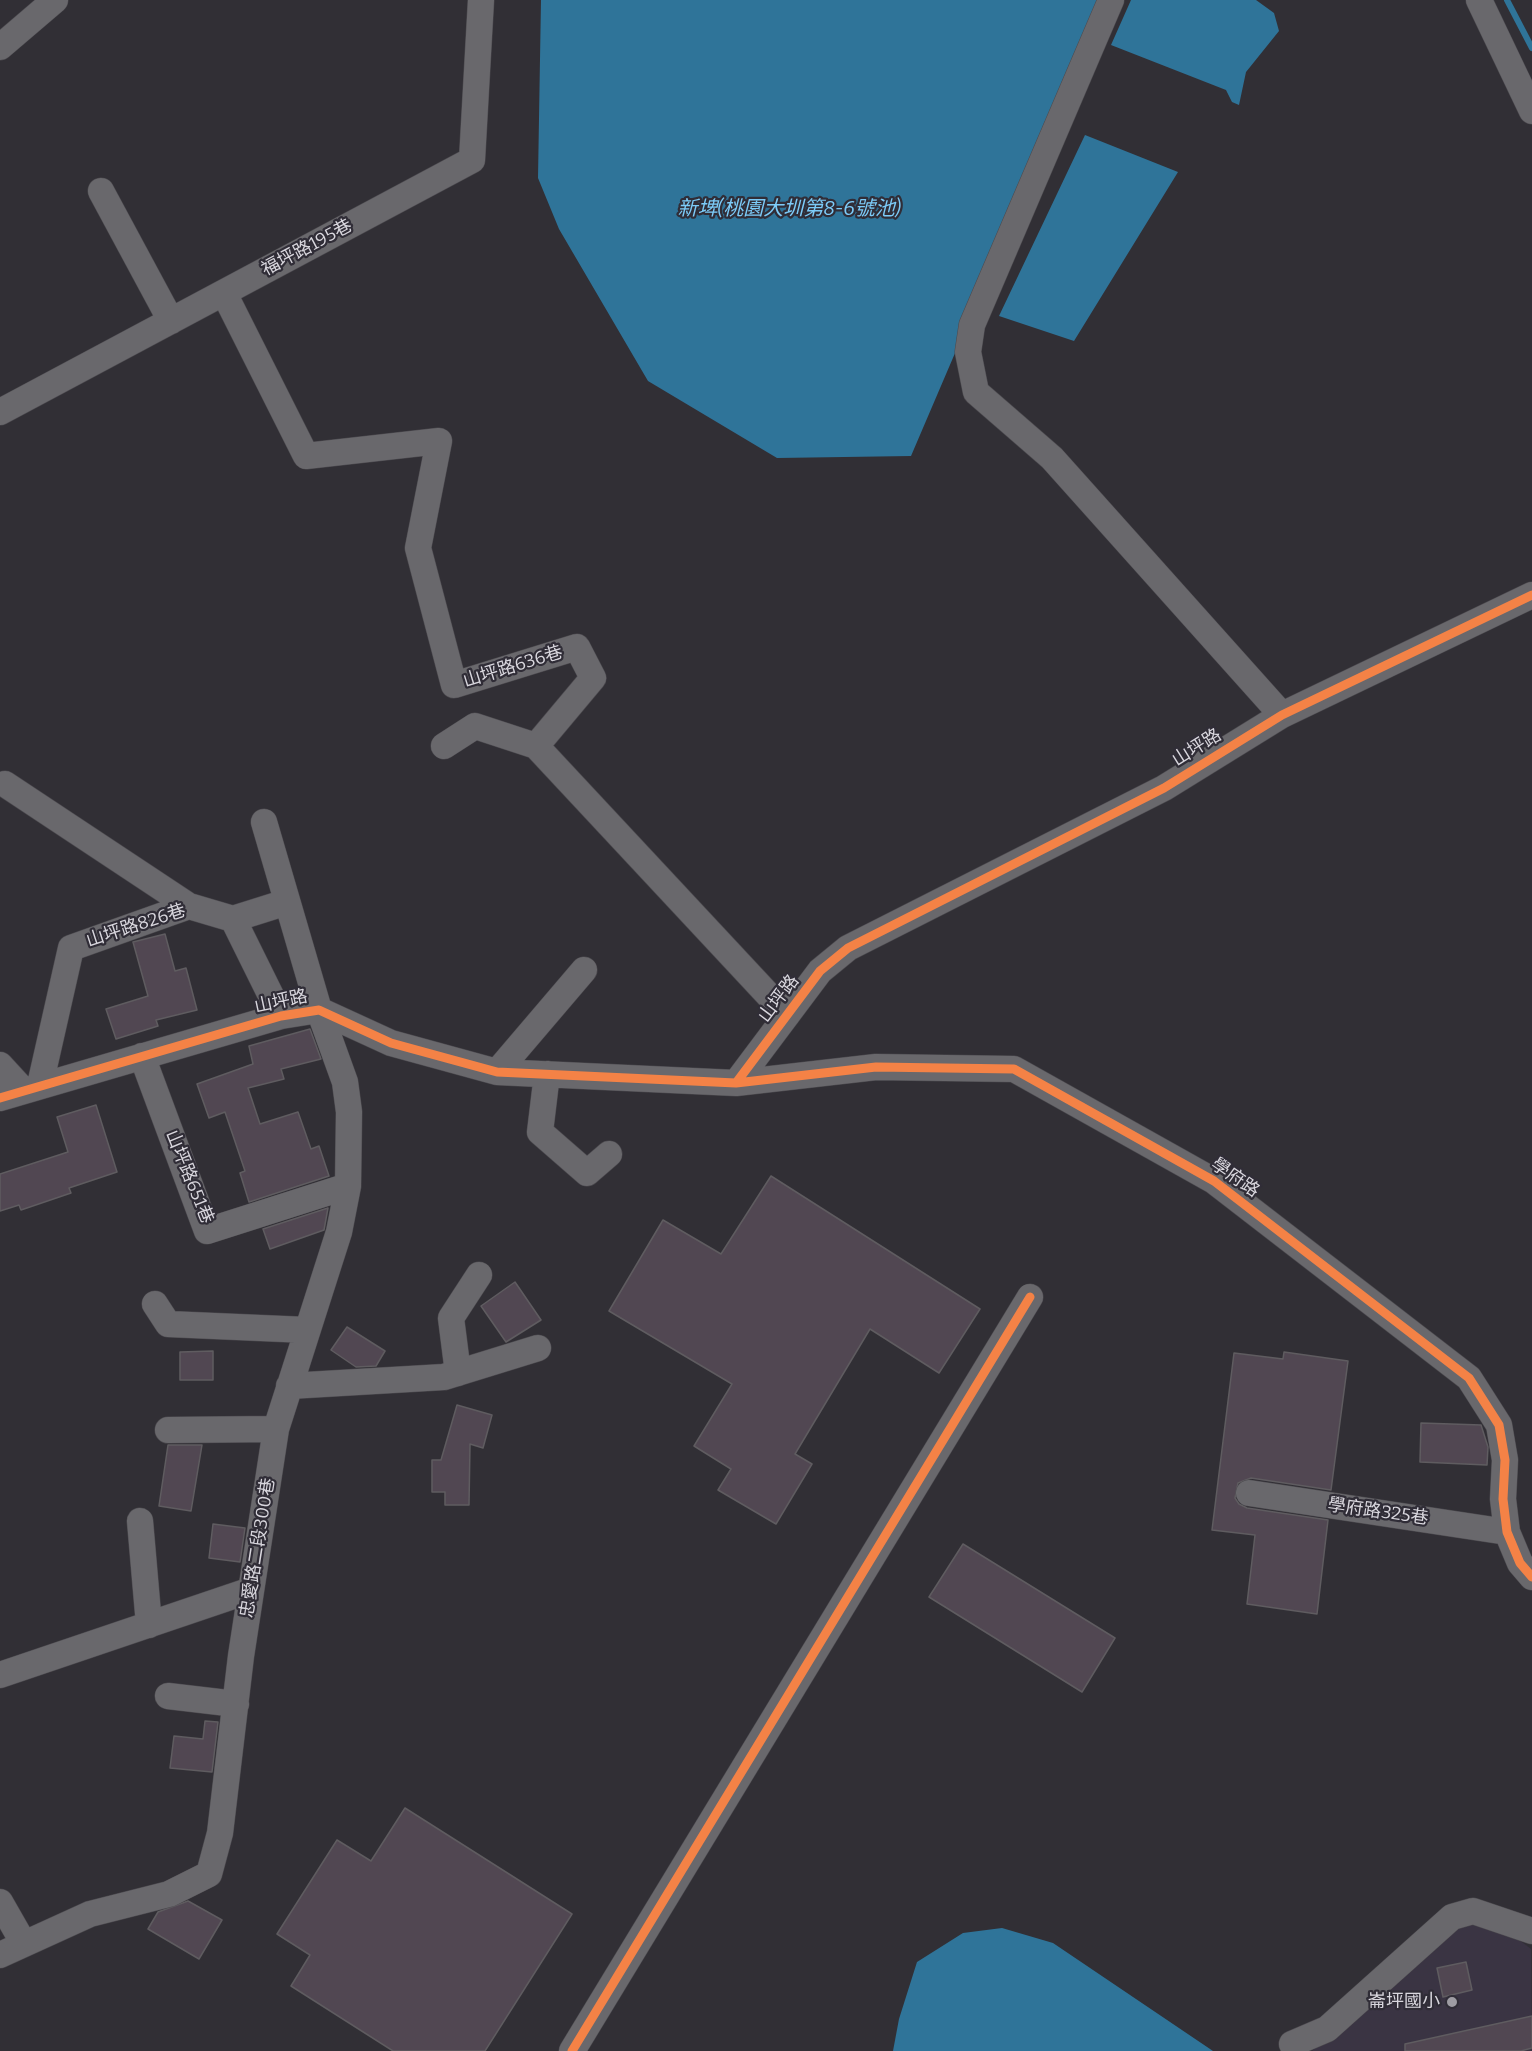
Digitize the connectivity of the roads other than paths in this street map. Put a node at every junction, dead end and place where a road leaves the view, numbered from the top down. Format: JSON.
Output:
{"nodes":[{"id":1,"x":56,"y":0,"type":"edge"},
{"id":2,"x":482,"y":0,"type":"edge"},
{"id":3,"x":1111,"y":0,"type":"edge"},
{"id":4,"x":1479,"y":0,"type":"edge"},
{"id":5,"x":0,"y":46,"type":"edge"},
{"id":6,"x":1532,"y":111,"type":"edge"},
{"id":7,"x":101,"y":191,"type":"dead end"},
{"id":8,"x":224,"y":293,"type":"junction"},
{"id":9,"x":171,"y":321,"type":"junction"},
{"id":10,"x":0,"y":412,"type":"edge"},
{"id":11,"x":1532,"y":595,"type":"edge"},
{"id":12,"x":1282,"y":715,"type":"junction"},
{"id":13,"x":444,"y":746,"type":"dead end"},
{"id":14,"x":536,"y":746,"type":"junction"},
{"id":15,"x":5,"y":784,"type":"dead end"},
{"id":16,"x":264,"y":822,"type":"dead end"},
{"id":17,"x":287,"y":902,"type":"junction"},
{"id":18,"x":189,"y":906,"type":"junction"},
{"id":19,"x":233,"y":919,"type":"junction"},
{"id":20,"x":584,"y":970,"type":"dead end"},
{"id":21,"x":319,"y":1010,"type":"junction"},
{"id":22,"x":787,"y":1015,"type":"junction"},
{"id":23,"x":281,"y":1016,"type":"junction"},
{"id":24,"x":142,"y":1056,"type":"junction"},
{"id":25,"x":0,"y":1065,"type":"edge"},
{"id":26,"x":497,"y":1072,"type":"junction"},
{"id":27,"x":547,"y":1074,"type":"junction"},
{"id":28,"x":736,"y":1083,"type":"junction"},
{"id":29,"x":21,"y":1091,"type":"edge"},
{"id":30,"x":609,"y":1154,"type":"dead end"},
{"id":31,"x":348,"y":1186,"type":"junction"},
{"id":32,"x":479,"y":1275,"type":"dead end"},
{"id":33,"x":1030,"y":1297,"type":"dead end"},
{"id":34,"x":155,"y":1304,"type":"dead end"},
{"id":35,"x":307,"y":1330,"type":"junction"},
{"id":36,"x":538,"y":1348,"type":"dead end"},
{"id":37,"x":458,"y":1372,"type":"junction"},
{"id":38,"x":289,"y":1386,"type":"junction"},
{"id":39,"x":168,"y":1430,"type":"dead end"},
{"id":40,"x":276,"y":1430,"type":"junction"},
{"id":41,"x":1249,"y":1493,"type":"dead end"},
{"id":42,"x":140,"y":1521,"type":"dead end"},
{"id":43,"x":1508,"y":1532,"type":"junction"},
{"id":44,"x":1528,"y":1565,"type":"edge"},
{"id":45,"x":251,"y":1590,"type":"junction"},
{"id":46,"x":149,"y":1625,"type":"junction"},
{"id":47,"x":0,"y":1675,"type":"edge"},
{"id":48,"x":168,"y":1696,"type":"dead end"},
{"id":49,"x":236,"y":1704,"type":"junction"},
{"id":50,"x":0,"y":1902,"type":"edge"},
{"id":51,"x":1532,"y":1931,"type":"edge"},
{"id":52,"x":24,"y":1944,"type":"junction"},
{"id":53,"x":0,"y":1955,"type":"edge"},
{"id":54,"x":1292,"y":2044,"type":"dead end"},
{"id":55,"x":572,"y":2051,"type":"edge"}],
"edges":[{"from":1,"to":5,"type":"street"},
{"from":2,"to":8,"type":"street","name":"福坪路195巷"},
{"from":3,"to":12,"type":"street"},
{"from":4,"to":6,"type":"street"},
{"from":7,"to":9,"type":"street"},
{"from":8,"to":9,"type":"street","name":"福坪路195巷"},
{"from":8,"to":14,"type":"street","name":"山坪路636巷"},
{"from":9,"to":10,"type":"street","name":"福坪路195巷"},
{"from":11,"to":12,"type":"street","name":"山坪路"},
{"from":12,"to":22,"type":"street","name":"山坪路"},
{"from":13,"to":14,"type":"street"},
{"from":14,"to":22,"type":"street"},
{"from":15,"to":18,"type":"street"},
{"from":16,"to":17,"type":"street","name":"忠愛路二段300巷"},
{"from":17,"to":19,"type":"street"},
{"from":17,"to":21,"type":"street","name":"忠愛路二段300巷"},
{"from":18,"to":19,"type":"street","name":"山坪路826巷"},
{"from":18,"to":29,"type":"street","name":"山坪路826巷"},
{"from":19,"to":23,"type":"street"},
{"from":20,"to":26,"type":"street"},
{"from":21,"to":23,"type":"street","name":"山坪路"},
{"from":21,"to":26,"type":"street","name":"山坪路"},
{"from":21,"to":31,"type":"street","name":"忠愛路二段300巷"},
{"from":22,"to":28,"type":"street","name":"山坪路"},
{"from":23,"to":24,"type":"street","name":"山坪路"},
{"from":24,"to":29,"type":"street","name":"山坪路"},
{"from":24,"to":31,"type":"street","name":"山坪路651巷"},
{"from":25,"to":29,"type":"street"},
{"from":26,"to":27,"type":"street","name":"山坪路"},
{"from":27,"to":28,"type":"street","name":"山坪路"},
{"from":27,"to":30,"type":"street"},
{"from":28,"to":43,"type":"street","name":"學府路"},
{"from":31,"to":35,"type":"street","name":"忠愛路二段300巷"},
{"from":32,"to":37,"type":"street"},
{"from":33,"to":55,"type":"street"},
{"from":34,"to":35,"type":"street"},
{"from":35,"to":38,"type":"street","name":"忠愛路二段300巷"},
{"from":36,"to":37,"type":"street"},
{"from":37,"to":38,"type":"street"},
{"from":38,"to":40,"type":"street","name":"忠愛路二段300巷"},
{"from":39,"to":40,"type":"street"},
{"from":40,"to":45,"type":"street","name":"忠愛路二段300巷"},
{"from":41,"to":43,"type":"street","name":"學府路325巷"},
{"from":42,"to":46,"type":"street"},
{"from":43,"to":44,"type":"street","name":"學府路"},
{"from":45,"to":46,"type":"street"},
{"from":45,"to":49,"type":"street","name":"忠愛路二段300巷"},
{"from":46,"to":47,"type":"street"},
{"from":48,"to":49,"type":"street"},
{"from":49,"to":52,"type":"street","name":"忠愛路二段300巷"},
{"from":50,"to":52,"type":"street"},
{"from":51,"to":54,"type":"street"},
{"from":52,"to":53,"type":"street","name":"忠愛路二段300巷"}]}
